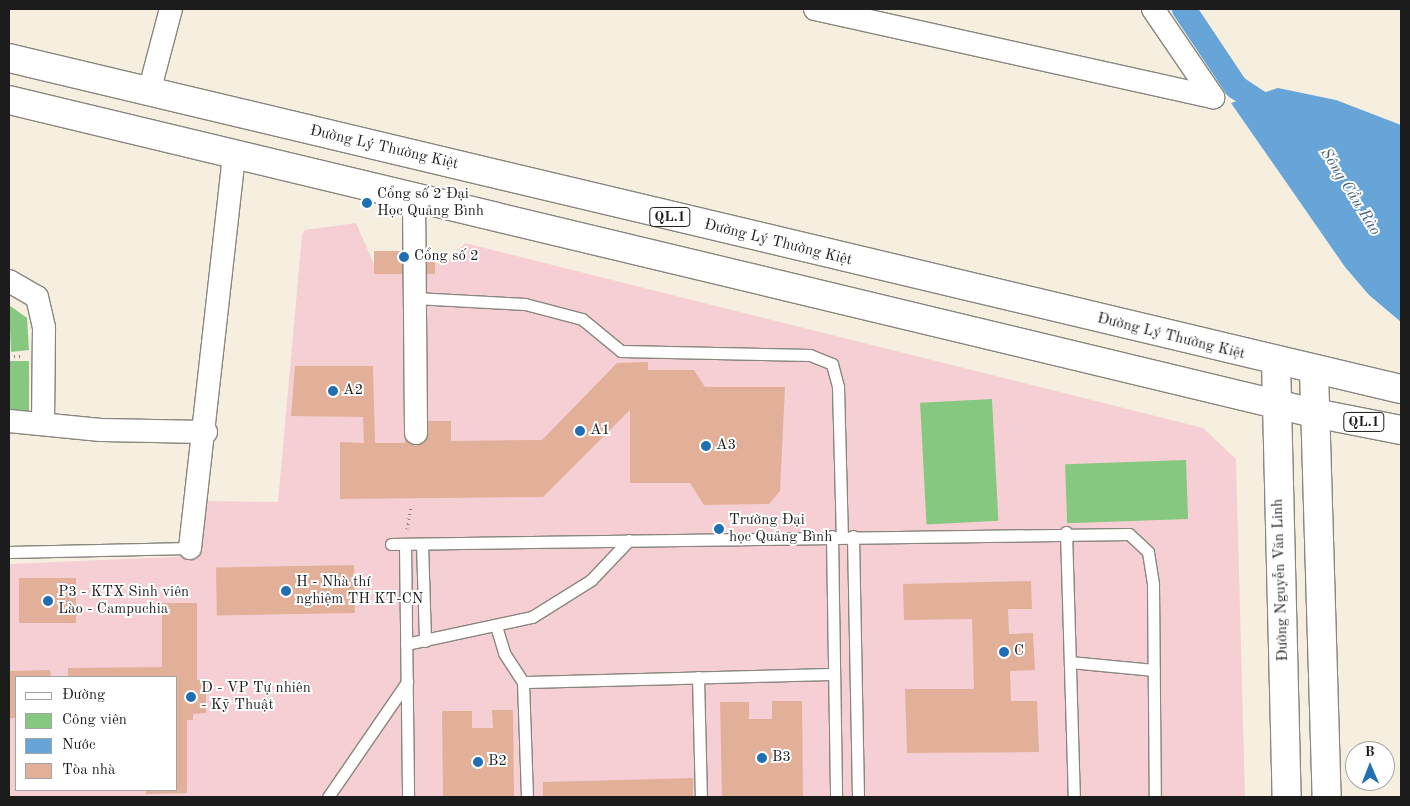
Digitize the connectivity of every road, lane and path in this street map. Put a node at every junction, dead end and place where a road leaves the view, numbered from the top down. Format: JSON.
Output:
{"nodes":[{"id":1,"x":171,"y":9,"type":"edge"},
{"id":2,"x":815,"y":9,"type":"edge"},
{"id":3,"x":1152,"y":9,"type":"edge"},
{"id":4,"x":883,"y":17,"type":"edge"},
{"id":5,"x":9,"y":58,"type":"edge"},
{"id":6,"x":149,"y":92,"type":"junction"},
{"id":7,"x":9,"y":100,"type":"edge"},
{"id":8,"x":234,"y":154,"type":"junction"},
{"id":9,"x":414,"y":198,"type":"junction"},
{"id":10,"x":669,"y":217,"type":"junction"},
{"id":11,"x":655,"y":255,"type":"junction"},
{"id":12,"x":9,"y":281,"type":"edge"},
{"id":13,"x":415,"y":298,"type":"junction"},
{"id":14,"x":1276,"y":362,"type":"junction"},
{"id":15,"x":1323,"y":373,"type":"junction"},
{"id":16,"x":1401,"y":389,"type":"edge"},
{"id":17,"x":1276,"y":404,"type":"junction"},
{"id":18,"x":1320,"y":414,"type":"junction"},
{"id":19,"x":9,"y":421,"type":"edge"},
{"id":20,"x":42,"y":422,"type":"junction"},
{"id":21,"x":1401,"y":430,"type":"edge"},
{"id":22,"x":206,"y":432,"type":"junction"},
{"id":23,"x":416,"y":433,"type":"dead end"},
{"id":24,"x":1066,"y":532,"type":"junction"},
{"id":25,"x":842,"y":536,"type":"junction"},
{"id":26,"x":628,"y":540,"type":"junction"},
{"id":27,"x":391,"y":544,"type":"dead end"},
{"id":28,"x":405,"y":544,"type":"junction"},
{"id":29,"x":422,"y":544,"type":"junction"},
{"id":30,"x":190,"y":548,"type":"joint"},
{"id":31,"x":9,"y":552,"type":"edge"},
{"id":32,"x":496,"y":626,"type":"junction"},
{"id":33,"x":424,"y":642,"type":"junction"},
{"id":34,"x":406,"y":644,"type":"junction"},
{"id":35,"x":1070,"y":662,"type":"junction"},
{"id":36,"x":1154,"y":670,"type":"junction"},
{"id":37,"x":834,"y":674,"type":"junction"},
{"id":38,"x":698,"y":677,"type":"junction"},
{"id":39,"x":407,"y":682,"type":"junction"},
{"id":40,"x":523,"y":682,"type":"junction"},
{"id":41,"x":328,"y":797,"type":"edge"},
{"id":42,"x":408,"y":797,"type":"edge"},
{"id":43,"x":527,"y":797,"type":"edge"},
{"id":44,"x":701,"y":797,"type":"edge"},
{"id":45,"x":836,"y":797,"type":"edge"},
{"id":46,"x":858,"y":797,"type":"edge"},
{"id":47,"x":1074,"y":797,"type":"edge"},
{"id":48,"x":1155,"y":797,"type":"edge"},
{"id":49,"x":1287,"y":797,"type":"edge"},
{"id":50,"x":1327,"y":797,"type":"edge"}],
"edges":[{"from":1,"to":6,"type":"street"},
{"from":2,"to":4,"type":"street"},
{"from":3,"to":4,"type":"street"},
{"from":5,"to":6,"type":"main road","name":"Đường Lý Thường Kiệt","number":"QL.1"},
{"from":6,"to":10,"type":"main road","name":"Đường Lý Thường Kiệt","number":"QL.1"},
{"from":7,"to":8,"type":"main road","number":"QL.1"},
{"from":8,"to":9,"type":"main road","number":"QL.1"},
{"from":8,"to":22,"type":"street"},
{"from":9,"to":11,"type":"main road","number":"QL.1"},
{"from":9,"to":13,"type":"street"},
{"from":10,"to":11,"type":"main road"},
{"from":10,"to":14,"type":"main road","name":"Đường Lý Thường Kiệt","number":"QL.1"},
{"from":11,"to":17,"type":"main road","number":"QL.1"},
{"from":12,"to":20,"type":"street"},
{"from":13,"to":23,"type":"street"},
{"from":13,"to":25,"type":"lane"},
{"from":14,"to":15,"type":"main road","name":"Đường Lý Thường Kiệt","number":"QL.1"},
{"from":14,"to":17,"type":"main road","name":"Đường Nguyễn Văn Linh"},
{"from":15,"to":16,"type":"main road","name":"Đường Lý Thường Kiệt","number":"QL.1"},
{"from":15,"to":18,"type":"main road"},
{"from":17,"to":18,"type":"main road","number":"QL.1"},
{"from":17,"to":49,"type":"main road","name":"Đường Nguyễn Văn Linh"},
{"from":18,"to":21,"type":"main road","number":"QL.1"},
{"from":18,"to":50,"type":"main road"},
{"from":19,"to":20,"type":"street"},
{"from":20,"to":22,"type":"street"},
{"from":22,"to":30,"type":"street"},
{"from":24,"to":25,"type":"lane"},
{"from":24,"to":35,"type":"lane"},
{"from":24,"to":36,"type":"lane"},
{"from":25,"to":26,"type":"lane"},
{"from":25,"to":37,"type":"lane"},
{"from":25,"to":46,"type":"lane"},
{"from":26,"to":29,"type":"lane"},
{"from":26,"to":32,"type":"lane"},
{"from":27,"to":28,"type":"lane"},
{"from":28,"to":29,"type":"lane"},
{"from":28,"to":34,"type":"lane"},
{"from":29,"to":33,"type":"lane"},
{"from":30,"to":31,"type":"lane"},
{"from":32,"to":33,"type":"lane"},
{"from":32,"to":40,"type":"lane"},
{"from":33,"to":34,"type":"lane"},
{"from":34,"to":39,"type":"lane"},
{"from":35,"to":36,"type":"lane"},
{"from":35,"to":47,"type":"lane"},
{"from":36,"to":48,"type":"lane"},
{"from":37,"to":38,"type":"lane"},
{"from":37,"to":45,"type":"lane"},
{"from":38,"to":40,"type":"lane"},
{"from":38,"to":44,"type":"lane"},
{"from":39,"to":41,"type":"lane"},
{"from":39,"to":42,"type":"lane"},
{"from":40,"to":43,"type":"lane"}]}
